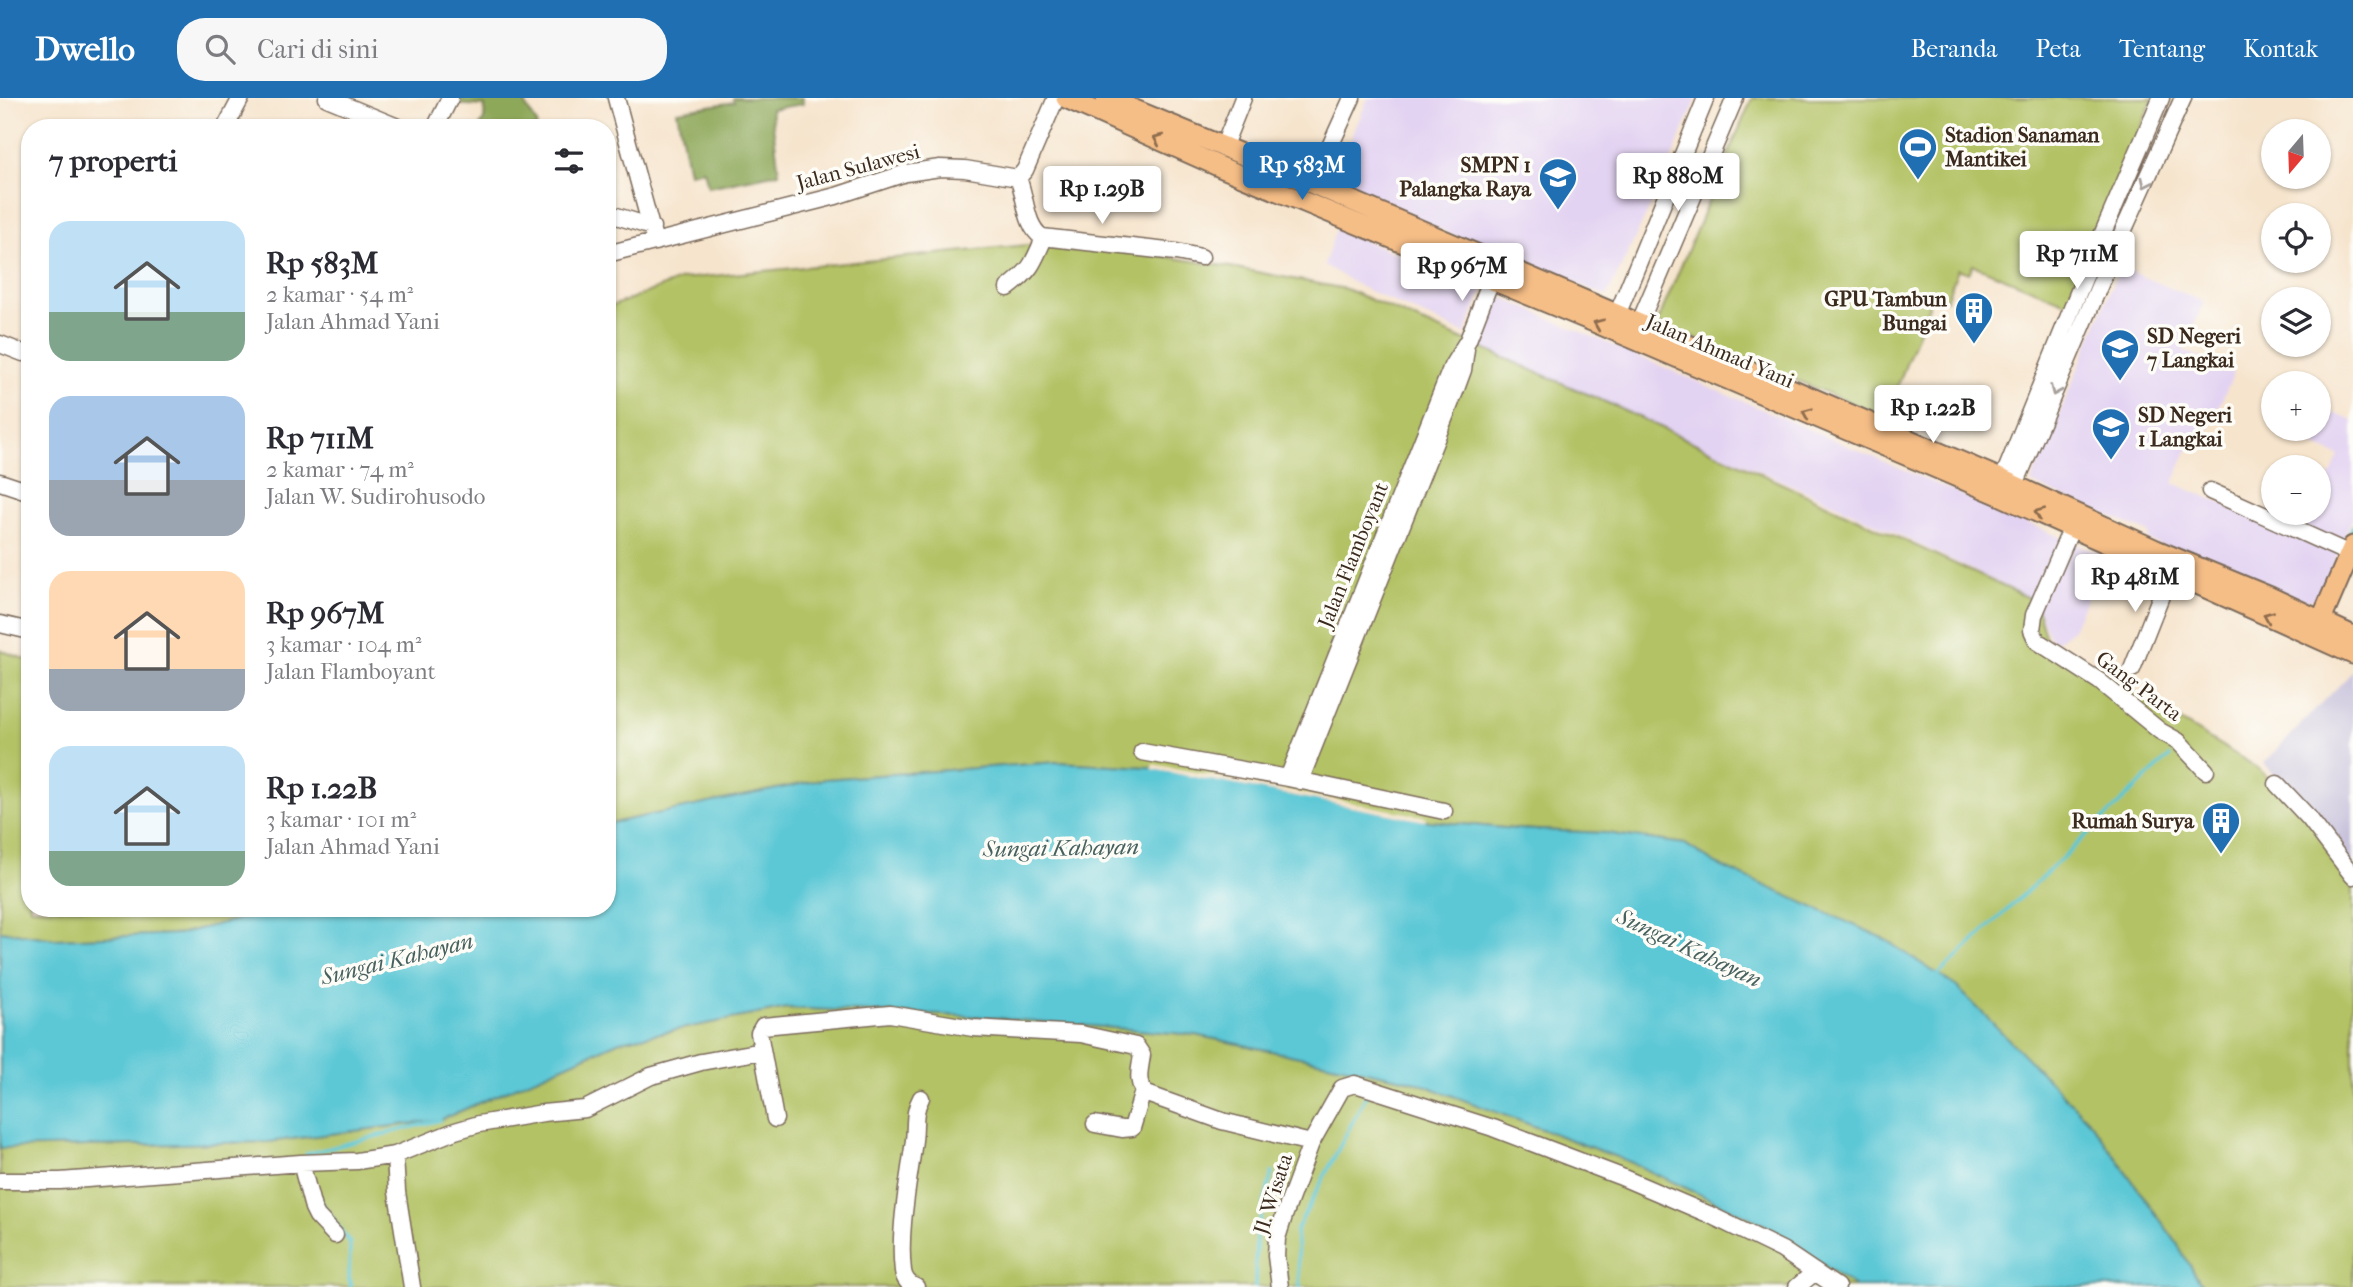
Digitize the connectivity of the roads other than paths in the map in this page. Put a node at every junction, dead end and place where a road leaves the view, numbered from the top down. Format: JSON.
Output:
{"nodes":[{"id":1,"x":241,"y":98,"type":"edge"},
{"id":2,"x":450,"y":98,"type":"edge"},
{"id":3,"x":617,"y":98,"type":"edge"},
{"id":4,"x":1056,"y":98,"type":"edge"},
{"id":5,"x":1066,"y":98,"type":"edge"},
{"id":6,"x":1106,"y":98,"type":"edge"},
{"id":7,"x":1243,"y":98,"type":"edge"},
{"id":8,"x":1352,"y":98,"type":"edge"},
{"id":9,"x":1706,"y":98,"type":"edge"},
{"id":10,"x":1735,"y":98,"type":"edge"},
{"id":11,"x":2161,"y":98,"type":"edge"},
{"id":12,"x":2183,"y":98,"type":"edge"},
{"id":13,"x":335,"y":99,"type":"edge"},
{"id":14,"x":230,"y":119,"type":"edge"},
{"id":15,"x":380,"y":119,"type":"edge"},
{"id":16,"x":440,"y":119,"type":"edge"},
{"id":17,"x":2143,"y":145,"type":"junction"},
{"id":18,"x":2159,"y":153,"type":"junction"},
{"id":19,"x":1227,"y":156,"type":"junction"},
{"id":20,"x":1018,"y":178,"type":"junction"},
{"id":21,"x":1313,"y":184,"type":"junction"},
{"id":22,"x":616,"y":217,"type":"edge"},
{"id":23,"x":654,"y":235,"type":"junction"},
{"id":24,"x":1044,"y":238,"type":"junction"},
{"id":25,"x":1422,"y":241,"type":"junction"},
{"id":26,"x":1645,"y":246,"type":"junction"},
{"id":27,"x":2096,"y":249,"type":"junction"},
{"id":28,"x":616,"y":250,"type":"edge"},
{"id":29,"x":1668,"y":255,"type":"junction"},
{"id":30,"x":2112,"y":256,"type":"junction"},
{"id":31,"x":1201,"y":257,"type":"dead end"},
{"id":32,"x":1491,"y":280,"type":"junction"},
{"id":33,"x":1008,"y":288,"type":"dead end"},
{"id":34,"x":1617,"y":315,"type":"junction"},
{"id":35,"x":1639,"y":324,"type":"junction"},
{"id":36,"x":0,"y":344,"type":"edge"},
{"id":37,"x":21,"y":353,"type":"edge"},
{"id":38,"x":0,"y":482,"type":"edge"},
{"id":39,"x":21,"y":488,"type":"edge"},
{"id":40,"x":2006,"y":490,"type":"junction"},
{"id":41,"x":2210,"y":491,"type":"dead end"},
{"id":42,"x":2072,"y":527,"type":"junction"},
{"id":43,"x":2135,"y":549,"type":"junction"},
{"id":44,"x":2351,"y":550,"type":"edge"},
{"id":45,"x":2170,"y":573,"type":"junction"},
{"id":46,"x":0,"y":624,"type":"edge"},
{"id":47,"x":2318,"y":628,"type":"junction"},
{"id":48,"x":21,"y":629,"type":"edge"},
{"id":49,"x":2353,"y":636,"type":"edge"},
{"id":50,"x":2353,"y":654,"type":"edge"},
{"id":51,"x":2132,"y":669,"type":"dead end"},
{"id":52,"x":1149,"y":753,"type":"dead end"},
{"id":53,"x":2206,"y":771,"type":"dead end"},
{"id":54,"x":1294,"y":779,"type":"junction"},
{"id":55,"x":2277,"y":784,"type":"dead end"},
{"id":56,"x":1444,"y":811,"type":"dead end"},
{"id":57,"x":2353,"y":876,"type":"edge"},
{"id":58,"x":762,"y":1051,"type":"junction"},
{"id":59,"x":1143,"y":1091,"type":"junction"},
{"id":60,"x":921,"y":1098,"type":"dead end"},
{"id":61,"x":775,"y":1119,"type":"dead end"},
{"id":62,"x":1096,"y":1124,"type":"dead end"},
{"id":63,"x":1311,"y":1143,"type":"junction"},
{"id":64,"x":395,"y":1155,"type":"junction"},
{"id":65,"x":301,"y":1163,"type":"junction"},
{"id":66,"x":0,"y":1181,"type":"edge"},
{"id":67,"x":335,"y":1235,"type":"dead end"},
{"id":68,"x":1815,"y":1272,"type":"junction"},
{"id":69,"x":412,"y":1287,"type":"edge"},
{"id":70,"x":916,"y":1287,"type":"edge"},
{"id":71,"x":1280,"y":1287,"type":"edge"},
{"id":72,"x":1797,"y":1287,"type":"edge"},
{"id":73,"x":1837,"y":1287,"type":"edge"}],
"edges":[{"from":1,"to":14,"type":"street"},
{"from":2,"to":16,"type":"street"},
{"from":3,"to":23,"type":"street"},
{"from":4,"to":20,"type":"street"},
{"from":19,"to":5,"type":"main road","name":"Jalan Ahmad Yani","one_way":true},
{"from":6,"to":19,"type":"main road","name":"Jalan Ahmad Yani"},
{"from":7,"to":19,"type":"street"},
{"from":8,"to":21,"type":"street"},
{"from":9,"to":26,"type":"street"},
{"from":10,"to":29,"type":"street"},
{"from":11,"to":17,"type":"street"},
{"from":12,"to":18,"type":"street"},
{"from":13,"to":15,"type":"street"},
{"from":17,"to":18,"type":"street"},
{"from":17,"to":27,"type":"street"},
{"from":18,"to":30,"type":"street","one_way":true},
{"from":19,"to":21,"type":"main road","name":"Jalan Ahmad Yani"},
{"from":19,"to":25,"type":"main road","name":"Jalan Ahmad Yani"},
{"from":20,"to":23,"type":"street","name":"Jalan Sulawesi"},
{"from":20,"to":24,"type":"street"},
{"from":21,"to":25,"type":"main road","name":"Jalan Ahmad Yani"},
{"from":22,"to":23,"type":"street"},
{"from":23,"to":28,"type":"street","name":"Jalan Sulawesi"},
{"from":24,"to":31,"type":"street"},
{"from":24,"to":33,"type":"street"},
{"from":25,"to":32,"type":"main road","name":"Jalan Ahmad Yani"},
{"from":25,"to":34,"type":"main road","name":"Jalan Ahmad Yani"},
{"from":26,"to":29,"type":"street"},
{"from":26,"to":34,"type":"street"},
{"from":27,"to":30,"type":"street"},
{"from":27,"to":40,"type":"street"},
{"from":29,"to":35,"type":"street"},
{"from":30,"to":40,"type":"street","one_way":true},
{"from":40,"to":32,"type":"main road","name":"Jalan Ahmad Yani","one_way":true},
{"from":32,"to":54,"type":"street","name":"Jalan Flamboyant"},
{"from":34,"to":35,"type":"main road","name":"Jalan Ahmad Yani"},
{"from":35,"to":40,"type":"main road","name":"Jalan Ahmad Yani"},
{"from":36,"to":37,"type":"street"},
{"from":38,"to":39,"type":"street"},
{"from":42,"to":40,"type":"main road","name":"Jalan Ahmad Yani","one_way":true},
{"from":40,"to":43,"type":"main road","name":"Jalan Ahmad Yani"},
{"from":41,"to":44,"type":"street"},
{"from":42,"to":43,"type":"main road","name":"Jalan Ahmad Yani"},
{"from":42,"to":53,"type":"street","name":"Gang Parta"},
{"from":43,"to":45,"type":"main road","name":"Jalan Ahmad Yani"},
{"from":43,"to":47,"type":"main road","name":"Jalan Ahmad Yani"},
{"from":44,"to":47,"type":"main road"},
{"from":47,"to":45,"type":"main road","name":"Jalan Ahmad Yani","one_way":true},
{"from":45,"to":51,"type":"street"},
{"from":46,"to":48,"type":"street"},
{"from":47,"to":49,"type":"main road","name":"Jalan Ahmad Yani"},
{"from":47,"to":50,"type":"main road","name":"Jalan Ahmad Yani"},
{"from":52,"to":54,"type":"street"},
{"from":54,"to":56,"type":"street"},
{"from":55,"to":57,"type":"street"},
{"from":58,"to":59,"type":"street"},
{"from":58,"to":61,"type":"street"},
{"from":58,"to":64,"type":"street"},
{"from":59,"to":62,"type":"street"},
{"from":59,"to":63,"type":"street"},
{"from":60,"to":70,"type":"street"},
{"from":63,"to":68,"type":"street","name":"Jl. Wisata"},
{"from":63,"to":71,"type":"street","name":"Jl. Wisata"},
{"from":64,"to":65,"type":"street"},
{"from":64,"to":69,"type":"street"},
{"from":65,"to":66,"type":"street"},
{"from":65,"to":67,"type":"street"},
{"from":68,"to":72,"type":"street"},
{"from":68,"to":73,"type":"street"}]}
